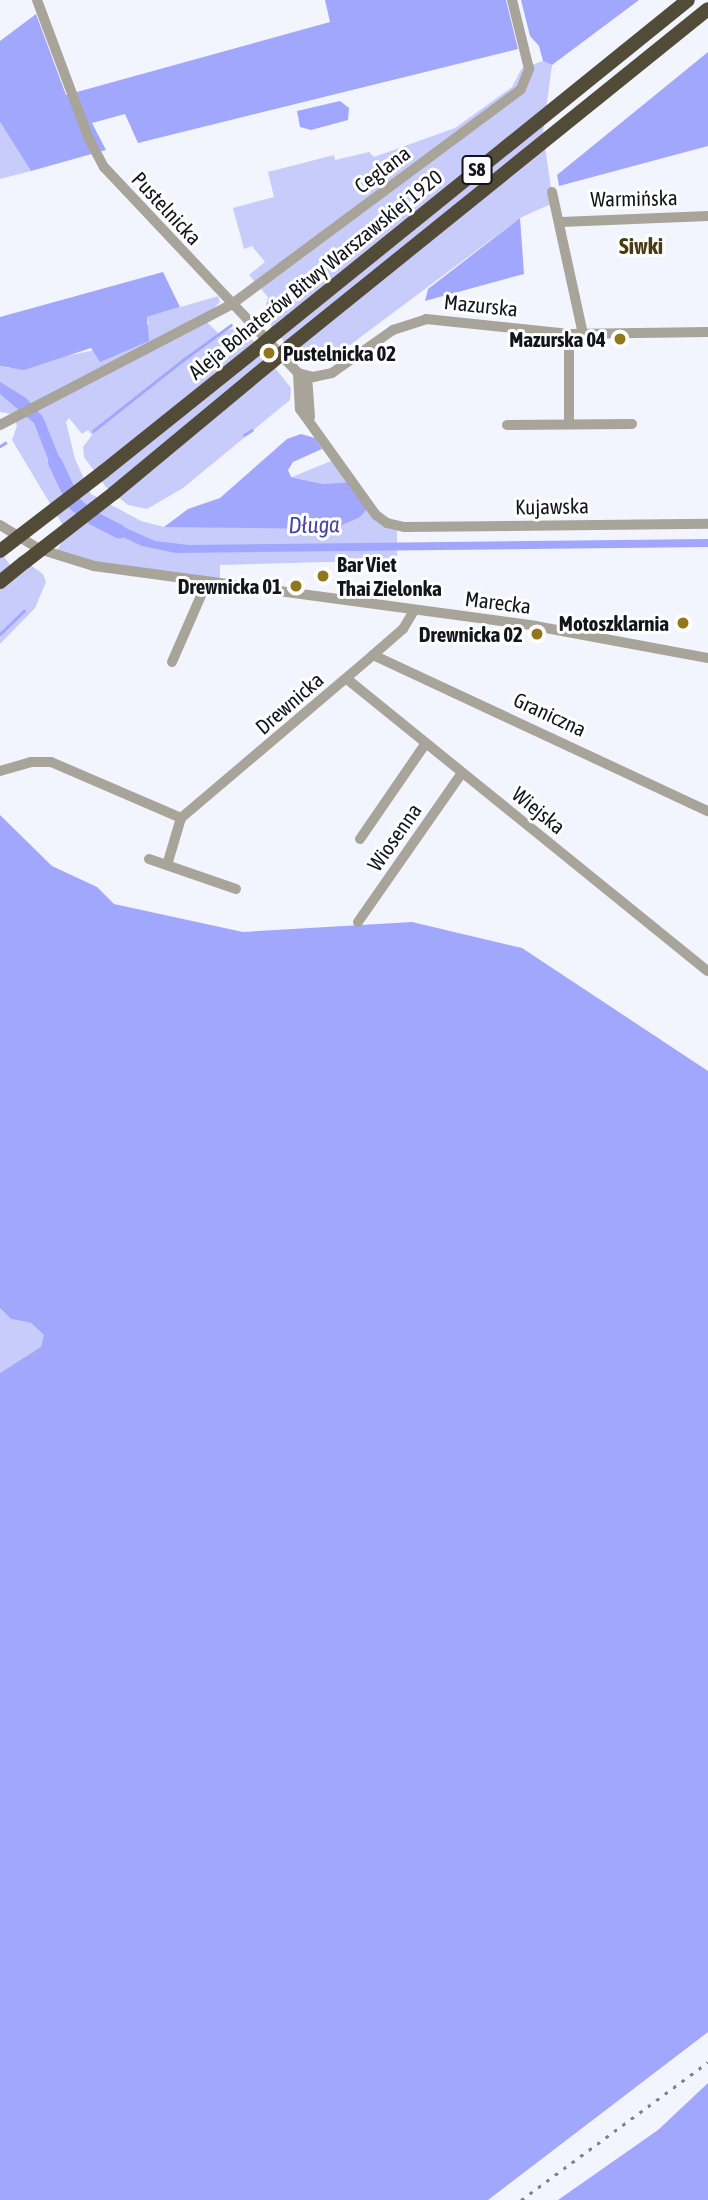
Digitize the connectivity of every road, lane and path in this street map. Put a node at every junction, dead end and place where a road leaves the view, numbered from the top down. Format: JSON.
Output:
{"nodes":[{"id":1,"x":37,"y":0,"type":"edge"},
{"id":2,"x":512,"y":0,"type":"edge"},
{"id":3,"x":688,"y":0,"type":"edge"},
{"id":4,"x":708,"y":9,"type":"edge"},
{"id":5,"x":552,"y":192,"type":"dead end"},
{"id":6,"x":708,"y":216,"type":"edge"},
{"id":7,"x":561,"y":222,"type":"junction"},
{"id":8,"x":233,"y":304,"type":"junction"},
{"id":9,"x":708,"y":332,"type":"edge"},
{"id":10,"x":569,"y":334,"type":"junction"},
{"id":11,"x":583,"y":334,"type":"junction"},
{"id":12,"x":302,"y":374,"type":"junction"},
{"id":13,"x":569,"y":424,"type":"junction"},
{"id":14,"x":632,"y":424,"type":"dead end"},
{"id":15,"x":0,"y":425,"type":"edge"},
{"id":16,"x":507,"y":425,"type":"dead end"},
{"id":17,"x":708,"y":524,"type":"edge"},
{"id":18,"x":0,"y":525,"type":"edge"},
{"id":19,"x":0,"y":551,"type":"edge"},
{"id":20,"x":0,"y":582,"type":"edge"},
{"id":21,"x":207,"y":582,"type":"junction"},
{"id":22,"x":414,"y":611,"type":"junction"},
{"id":23,"x":373,"y":655,"type":"junction"},
{"id":24,"x":708,"y":658,"type":"edge"},
{"id":25,"x":172,"y":662,"type":"dead end"},
{"id":26,"x":347,"y":679,"type":"junction"},
{"id":27,"x":426,"y":743,"type":"junction"},
{"id":28,"x":0,"y":771,"type":"edge"},
{"id":29,"x":462,"y":773,"type":"junction"},
{"id":30,"x":708,"y":811,"type":"edge"},
{"id":31,"x":181,"y":818,"type":"junction"},
{"id":32,"x":360,"y":839,"type":"dead end"},
{"id":33,"x":149,"y":859,"type":"dead end"},
{"id":34,"x":167,"y":865,"type":"junction"},
{"id":35,"x":236,"y":889,"type":"dead end"},
{"id":36,"x":358,"y":922,"type":"dead end"},
{"id":37,"x":708,"y":971,"type":"edge"}],
"edges":[{"from":1,"to":8,"type":"street","name":"Pustelnicka"},
{"from":2,"to":8,"type":"street","name":"Ceglana"},
{"from":3,"to":19,"type":"highway","name":"Aleja Bohaterów Bitwy Warszawskiej 1920","number":"S8","bridge":true},
{"from":4,"to":20,"type":"highway","name":"Aleja Bohaterów Bitwy Warszawskiej 1920","number":"S8","bridge":true},
{"from":5,"to":7,"type":"street"},
{"from":6,"to":7,"type":"street","name":"Warmińska"},
{"from":7,"to":11,"type":"street"},
{"from":8,"to":12,"type":"street","name":"Pustelnicka"},
{"from":8,"to":15,"type":"street","name":"Ceglana"},
{"from":9,"to":11,"type":"street","name":"Mazurska"},
{"from":10,"to":11,"type":"street","name":"Mazurska"},
{"from":10,"to":12,"type":"street","name":"Mazurska"},
{"from":10,"to":13,"type":"street"},
{"from":12,"to":17,"type":"street","name":"Kujawska"},
{"from":13,"to":14,"type":"street"},
{"from":13,"to":16,"type":"street"},
{"from":18,"to":21,"type":"street","name":"Marecka"},
{"from":21,"to":22,"type":"street","name":"Marecka"},
{"from":21,"to":25,"type":"street"},
{"from":22,"to":23,"type":"street","name":"Drewnicka"},
{"from":22,"to":24,"type":"street","name":"Marecka"},
{"from":23,"to":26,"type":"street","name":"Drewnicka"},
{"from":23,"to":30,"type":"street","name":"Graniczna"},
{"from":26,"to":27,"type":"street","name":"Wiejska"},
{"from":26,"to":31,"type":"street","name":"Drewnicka"},
{"from":27,"to":29,"type":"street","name":"Wiejska"},
{"from":27,"to":32,"type":"street"},
{"from":28,"to":31,"type":"street"},
{"from":29,"to":36,"type":"street","name":"Wiosenna"},
{"from":29,"to":37,"type":"street","name":"Wiejska"},
{"from":31,"to":34,"type":"street"},
{"from":33,"to":34,"type":"street"},
{"from":34,"to":35,"type":"street"}]}
